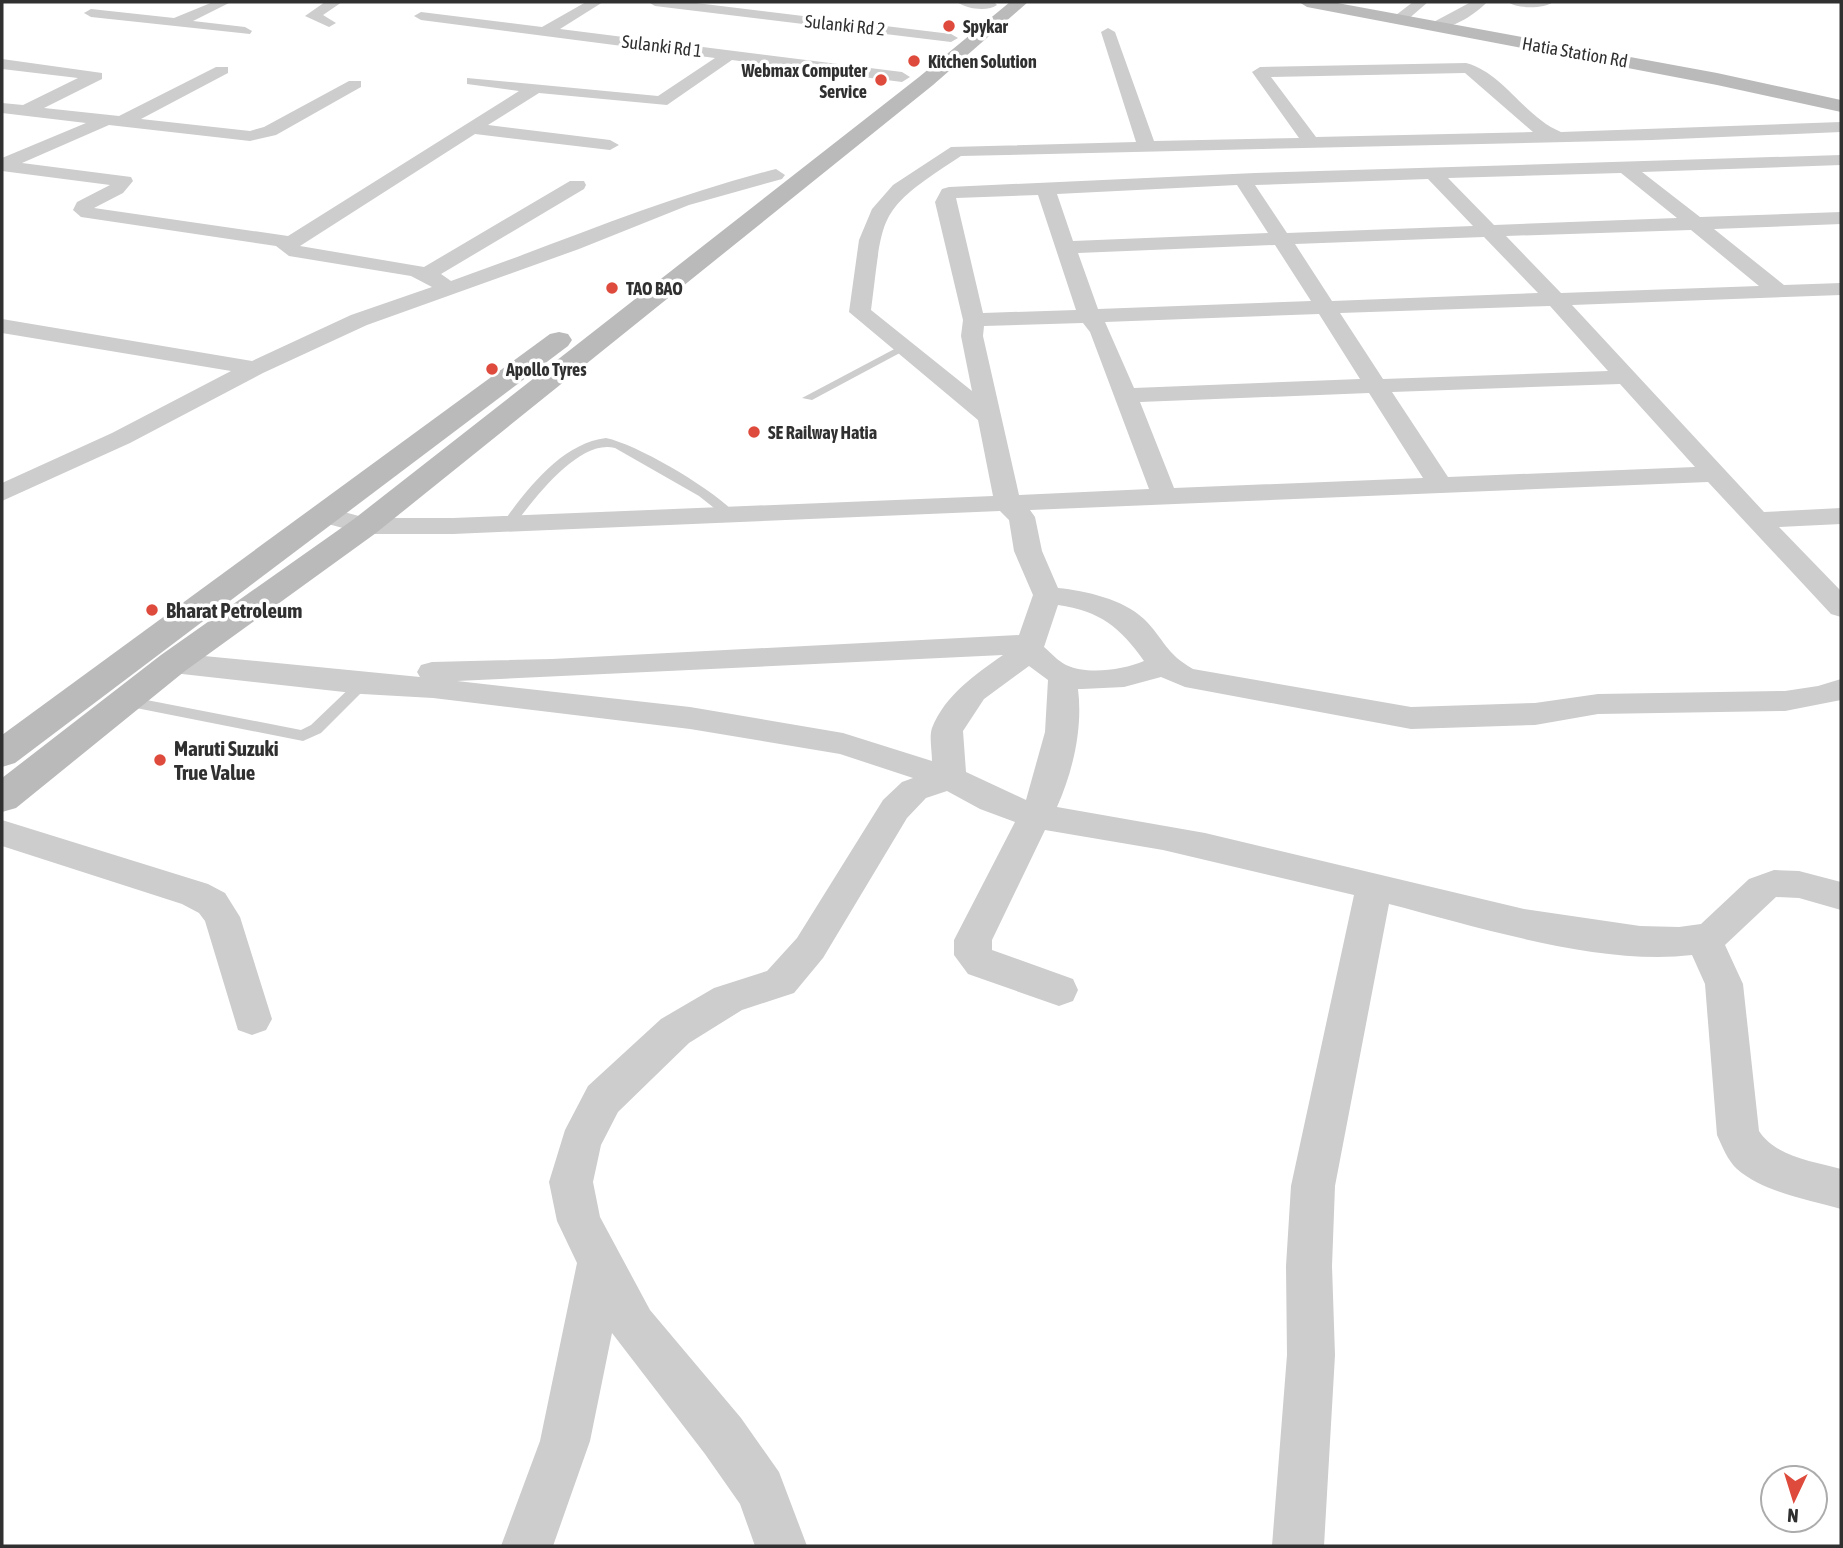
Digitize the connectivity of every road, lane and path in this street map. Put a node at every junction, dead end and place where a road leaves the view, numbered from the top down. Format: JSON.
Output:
{"nodes":[{"id":1,"x":224,"y":2,"type":"edge"},
{"id":2,"x":335,"y":2,"type":"edge"},
{"id":3,"x":596,"y":2,"type":"edge"},
{"id":4,"x":655,"y":2,"type":"edge"},
{"id":5,"x":1020,"y":2,"type":"edge"},
{"id":6,"x":1307,"y":2,"type":"edge"},
{"id":7,"x":1421,"y":2,"type":"edge"},
{"id":8,"x":1480,"y":2,"type":"edge"},
{"id":9,"x":1515,"y":2,"type":"edge"},
{"id":10,"x":1546,"y":2,"type":"edge"},
{"id":11,"x":983,"y":3,"type":"edge"},
{"id":12,"x":91,"y":13,"type":"dead end"},
{"id":13,"x":421,"y":16,"type":"dead end"},
{"id":14,"x":1401,"y":18,"type":"junction"},
{"id":15,"x":175,"y":23,"type":"junction"},
{"id":16,"x":328,"y":23,"type":"dead end"},
{"id":17,"x":1435,"y":25,"type":"junction"},
{"id":18,"x":245,"y":31,"type":"dead end"},
{"id":19,"x":544,"y":32,"type":"junction"},
{"id":20,"x":1108,"y":32,"type":"dead end"},
{"id":21,"x":951,"y":38,"type":"junction"},
{"id":22,"x":731,"y":54,"type":"junction"},
{"id":23,"x":2,"y":64,"type":"edge"},
{"id":24,"x":222,"y":70,"type":"dead end"},
{"id":25,"x":902,"y":77,"type":"junction"},
{"id":26,"x":473,"y":81,"type":"dead end"},
{"id":27,"x":355,"y":83,"type":"dead end"},
{"id":28,"x":535,"y":88,"type":"junction"},
{"id":29,"x":1841,"y":106,"type":"edge"},
{"id":30,"x":2,"y":108,"type":"edge"},
{"id":31,"x":24,"y":111,"type":"junction"},
{"id":32,"x":113,"y":121,"type":"junction"},
{"id":33,"x":1841,"y":127,"type":"edge"},
{"id":34,"x":471,"y":128,"type":"junction"},
{"id":35,"x":1558,"y":136,"type":"junction"},
{"id":36,"x":1311,"y":143,"type":"junction"},
{"id":37,"x":610,"y":145,"type":"dead end"},
{"id":38,"x":1147,"y":147,"type":"junction"},
{"id":39,"x":1841,"y":160,"type":"edge"},
{"id":40,"x":1812,"y":161,"type":"junction"},
{"id":41,"x":2,"y":166,"type":"edge"},
{"id":42,"x":1625,"y":167,"type":"junction"},
{"id":43,"x":1433,"y":173,"type":"junction"},
{"id":44,"x":776,"y":175,"type":"junction"},
{"id":45,"x":1841,"y":179,"type":"edge"},
{"id":46,"x":1242,"y":180,"type":"junction"},
{"id":47,"x":577,"y":185,"type":"dead end"},
{"id":48,"x":1045,"y":187,"type":"junction"},
{"id":49,"x":1841,"y":218,"type":"edge"},
{"id":50,"x":1695,"y":224,"type":"junction"},
{"id":51,"x":1490,"y":232,"type":"junction"},
{"id":52,"x":1282,"y":238,"type":"junction"},
{"id":53,"x":290,"y":242,"type":"junction"},
{"id":54,"x":1066,"y":247,"type":"junction"},
{"id":55,"x":427,"y":274,"type":"junction"},
{"id":56,"x":446,"y":287,"type":"junction"},
{"id":57,"x":1841,"y":289,"type":"edge"},
{"id":58,"x":1779,"y":291,"type":"junction"},
{"id":59,"x":1556,"y":300,"type":"junction"},
{"id":60,"x":1325,"y":306,"type":"junction"},
{"id":61,"x":1089,"y":315,"type":"junction"},
{"id":62,"x":974,"y":320,"type":"junction"},
{"id":63,"x":2,"y":326,"type":"edge"},
{"id":64,"x":906,"y":346,"type":"junction"},
{"id":65,"x":255,"y":368,"type":"junction"},
{"id":66,"x":1625,"y":377,"type":"junction"},
{"id":67,"x":1376,"y":388,"type":"junction"},
{"id":68,"x":1125,"y":395,"type":"junction"},
{"id":69,"x":808,"y":398,"type":"dead end"},
{"id":70,"x":988,"y":416,"type":"junction"},
{"id":71,"x":1715,"y":474,"type":"junction"},
{"id":72,"x":1440,"y":485,"type":"junction"},
{"id":73,"x":2,"y":493,"type":"edge"},
{"id":74,"x":1165,"y":498,"type":"junction"},
{"id":75,"x":1008,"y":505,"type":"junction"},
{"id":76,"x":326,"y":515,"type":"junction"},
{"id":77,"x":732,"y":516,"type":"junction"},
{"id":78,"x":1841,"y":516,"type":"edge"},
{"id":79,"x":1757,"y":520,"type":"junction"},
{"id":80,"x":508,"y":524,"type":"junction"},
{"id":81,"x":365,"y":526,"type":"junction"},
{"id":82,"x":1047,"y":595,"type":"junction"},
{"id":83,"x":1841,"y":608,"type":"edge"},
{"id":84,"x":1030,"y":647,"type":"junction"},
{"id":85,"x":173,"y":663,"type":"junction"},
{"id":86,"x":1162,"y":664,"type":"junction"},
{"id":87,"x":432,"y":672,"type":"dead end"},
{"id":88,"x":1080,"y":679,"type":"junction"},
{"id":89,"x":362,"y":684,"type":"junction"},
{"id":90,"x":1841,"y":689,"type":"edge"},
{"id":91,"x":126,"y":701,"type":"junction"},
{"id":92,"x":2,"y":754,"type":"edge"},
{"id":93,"x":950,"y":778,"type":"junction"},
{"id":94,"x":2,"y":798,"type":"edge"},
{"id":95,"x":1035,"y":816,"type":"junction"},
{"id":96,"x":2,"y":833,"type":"edge"},
{"id":97,"x":1374,"y":886,"type":"junction"},
{"id":98,"x":1841,"y":896,"type":"edge"},
{"id":99,"x":1704,"y":939,"type":"junction"},
{"id":100,"x":1059,"y":990,"type":"dead end"},
{"id":101,"x":252,"y":1019,"type":"dead end"},
{"id":102,"x":1841,"y":1189,"type":"edge"},
{"id":103,"x":600,"y":1259,"type":"junction"},
{"id":104,"x":527,"y":1546,"type":"edge"},
{"id":105,"x":781,"y":1546,"type":"edge"},
{"id":106,"x":1298,"y":1546,"type":"edge"}],
"edges":[{"from":1,"to":15,"type":"street"},
{"from":2,"to":16,"type":"street"},
{"from":3,"to":19,"type":"street"},
{"from":4,"to":21,"type":"street","name":"Sulanki Rd 2"},
{"from":5,"to":81,"type":"main road"},
{"from":6,"to":14,"type":"main road","name":"Hatia Station Rd"},
{"from":7,"to":14,"type":"street"},
{"from":8,"to":17,"type":"street"},
{"from":9,"to":10,"type":"street"},
{"from":11,"to":21,"type":"main road"},
{"from":12,"to":15,"type":"street"},
{"from":13,"to":19,"type":"street","name":"Sulanki Rd 1"},
{"from":14,"to":17,"type":"main road","name":"Hatia Station Rd"},
{"from":15,"to":18,"type":"street"},
{"from":17,"to":29,"type":"main road","name":"Hatia Station Rd"},
{"from":19,"to":22,"type":"street","name":"Sulanki Rd 1"},
{"from":20,"to":38,"type":"street"},
{"from":21,"to":25,"type":"main road"},
{"from":22,"to":25,"type":"street","name":"Sulanki Rd 1"},
{"from":22,"to":28,"type":"street"},
{"from":23,"to":31,"type":"street"},
{"from":24,"to":32,"type":"street"},
{"from":25,"to":44,"type":"main road"},
{"from":26,"to":28,"type":"street"},
{"from":27,"to":32,"type":"street"},
{"from":28,"to":34,"type":"street"},
{"from":30,"to":31,"type":"street"},
{"from":31,"to":32,"type":"street"},
{"from":32,"to":41,"type":"street"},
{"from":33,"to":35,"type":"street"},
{"from":34,"to":37,"type":"street"},
{"from":34,"to":53,"type":"street"},
{"from":35,"to":36,"type":"street"},
{"from":35,"to":36,"type":"street"},
{"from":36,"to":38,"type":"street"},
{"from":38,"to":64,"type":"street"},
{"from":39,"to":40,"type":"street"},
{"from":40,"to":42,"type":"street"},
{"from":40,"to":45,"type":"street"},
{"from":41,"to":53,"type":"street"},
{"from":42,"to":43,"type":"street"},
{"from":42,"to":50,"type":"street"},
{"from":43,"to":46,"type":"street"},
{"from":43,"to":51,"type":"street"},
{"from":44,"to":56,"type":"street"},
{"from":44,"to":76,"type":"main road"},
{"from":46,"to":48,"type":"street"},
{"from":46,"to":52,"type":"street"},
{"from":47,"to":55,"type":"street"},
{"from":48,"to":54,"type":"street"},
{"from":48,"to":62,"type":"street"},
{"from":49,"to":50,"type":"street"},
{"from":50,"to":51,"type":"street"},
{"from":50,"to":58,"type":"street"},
{"from":51,"to":52,"type":"street"},
{"from":51,"to":59,"type":"street"},
{"from":52,"to":54,"type":"street"},
{"from":52,"to":60,"type":"street"},
{"from":53,"to":55,"type":"street"},
{"from":54,"to":61,"type":"street"},
{"from":55,"to":56,"type":"street"},
{"from":56,"to":65,"type":"street"},
{"from":57,"to":58,"type":"street"},
{"from":58,"to":59,"type":"street"},
{"from":59,"to":60,"type":"street"},
{"from":59,"to":66,"type":"street"},
{"from":60,"to":61,"type":"street"},
{"from":60,"to":67,"type":"street"},
{"from":61,"to":62,"type":"street"},
{"from":61,"to":68,"type":"street"},
{"from":62,"to":70,"type":"street"},
{"from":63,"to":65,"type":"street"},
{"from":64,"to":69,"type":"lane"},
{"from":64,"to":70,"type":"street"},
{"from":65,"to":73,"type":"street"},
{"from":66,"to":67,"type":"street"},
{"from":66,"to":71,"type":"street"},
{"from":67,"to":68,"type":"street"},
{"from":67,"to":72,"type":"street"},
{"from":68,"to":74,"type":"street"},
{"from":70,"to":75,"type":"street"},
{"from":71,"to":72,"type":"street"},
{"from":71,"to":79,"type":"street"},
{"from":72,"to":74,"type":"street"},
{"from":74,"to":75,"type":"street"},
{"from":75,"to":77,"type":"street"},
{"from":75,"to":82,"type":"street"},
{"from":76,"to":81,"type":"street"},
{"from":76,"to":92,"type":"main road"},
{"from":77,"to":80,"type":"street"},
{"from":77,"to":80,"type":"lane"},
{"from":78,"to":79,"type":"street"},
{"from":79,"to":83,"type":"street"},
{"from":80,"to":81,"type":"street"},
{"from":81,"to":85,"type":"main road"},
{"from":82,"to":84,"type":"street"},
{"from":82,"to":86,"type":"street"},
{"from":84,"to":87,"type":"street"},
{"from":84,"to":88,"type":"street"},
{"from":84,"to":93,"type":"street"},
{"from":85,"to":89,"type":"street"},
{"from":85,"to":91,"type":"main road"},
{"from":86,"to":88,"type":"street"},
{"from":86,"to":90,"type":"street"},
{"from":88,"to":95,"type":"street"},
{"from":89,"to":91,"type":"lane"},
{"from":89,"to":93,"type":"street"},
{"from":91,"to":94,"type":"main road"},
{"from":93,"to":95,"type":"street"},
{"from":93,"to":103,"type":"street"},
{"from":95,"to":97,"type":"street"},
{"from":95,"to":100,"type":"street"},
{"from":96,"to":101,"type":"street"},
{"from":97,"to":99,"type":"street"},
{"from":97,"to":106,"type":"street"},
{"from":98,"to":99,"type":"street"},
{"from":99,"to":102,"type":"street"},
{"from":103,"to":104,"type":"street"},
{"from":103,"to":105,"type":"street"}]}
